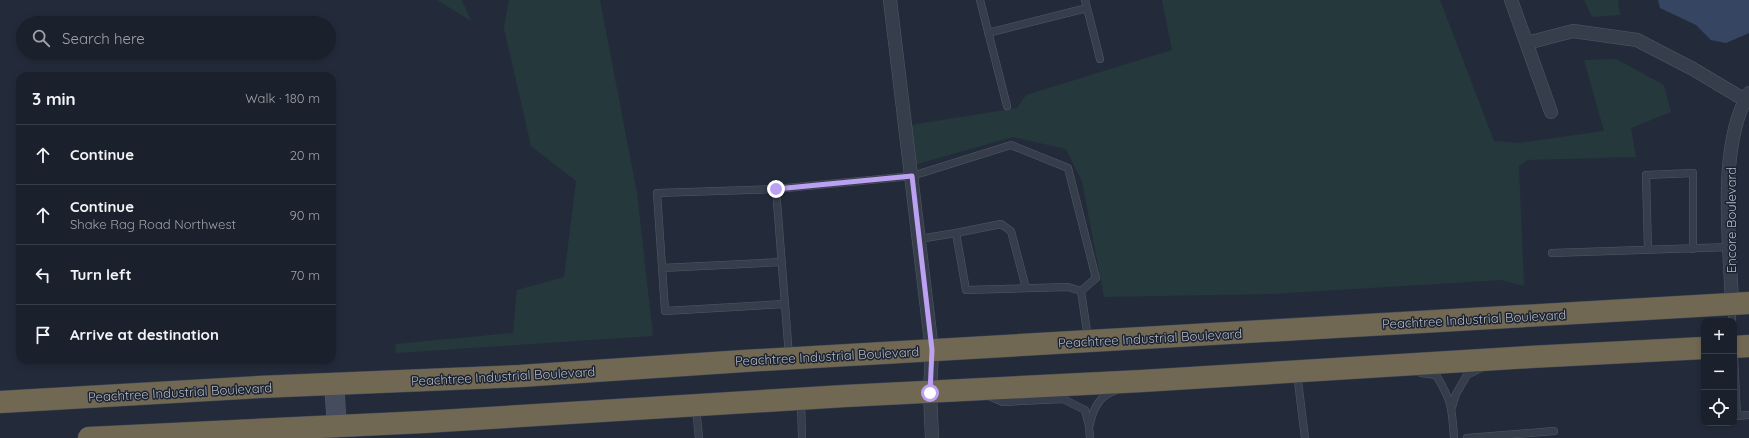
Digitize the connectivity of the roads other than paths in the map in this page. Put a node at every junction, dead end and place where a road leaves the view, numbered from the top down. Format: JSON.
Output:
{"nodes":[{"id":1,"x":890,"y":0,"type":"edge"},
{"id":2,"x":980,"y":0,"type":"edge"},
{"id":3,"x":1085,"y":0,"type":"edge"},
{"id":4,"x":1511,"y":0,"type":"edge"},
{"id":5,"x":1087,"y":8,"type":"junction"},
{"id":6,"x":988,"y":32,"type":"junction"},
{"id":7,"x":1527,"y":43,"type":"junction"},
{"id":8,"x":1100,"y":59,"type":"dead end"},
{"id":9,"x":1747,"y":96,"type":"edge"},
{"id":10,"x":1007,"y":106,"type":"dead end"},
{"id":11,"x":1551,"y":112,"type":"dead end"},
{"id":12,"x":912,"y":176,"type":"junction"},
{"id":13,"x":776,"y":189,"type":"junction"},
{"id":14,"x":956,"y":233,"type":"junction"},
{"id":15,"x":919,"y":239,"type":"junction"},
{"id":16,"x":1730,"y":247,"type":"junction"},
{"id":17,"x":1693,"y":249,"type":"junction"},
{"id":18,"x":1648,"y":250,"type":"junction"},
{"id":19,"x":1552,"y":253,"type":"dead end"},
{"id":20,"x":782,"y":262,"type":"junction"},
{"id":21,"x":662,"y":268,"type":"junction"},
{"id":22,"x":1026,"y":288,"type":"junction"},
{"id":23,"x":1081,"y":291,"type":"junction"},
{"id":24,"x":785,"y":304,"type":"junction"},
{"id":25,"x":1738,"y":309,"type":"edge"},
{"id":26,"x":1088,"y":342,"type":"junction"},
{"id":27,"x":1749,"y":346,"type":"edge"},
{"id":28,"x":1737,"y":347,"type":"edge"},
{"id":29,"x":1701,"y":348,"type":"edge"},
{"id":30,"x":932,"y":350,"type":"junction"},
{"id":31,"x":789,"y":358,"type":"junction"},
{"id":32,"x":1508,"y":358,"type":"junction"},
{"id":33,"x":1329,"y":370,"type":"junction"},
{"id":34,"x":1297,"y":372,"type":"junction"},
{"id":35,"x":1410,"y":373,"type":"dead end"},
{"id":36,"x":1357,"y":376,"type":"dead end"},
{"id":37,"x":1142,"y":381,"type":"junction"},
{"id":38,"x":334,"y":384,"type":"junction"},
{"id":39,"x":976,"y":390,"type":"junction"},
{"id":40,"x":1736,"y":390,"type":"edge"},
{"id":41,"x":930,"y":393,"type":"junction"},
{"id":42,"x":800,"y":399,"type":"junction"},
{"id":43,"x":0,"y":402,"type":"edge"},
{"id":44,"x":696,"y":405,"type":"junction"},
{"id":45,"x":1452,"y":407,"type":"junction"},
{"id":46,"x":1749,"y":415,"type":"edge"},
{"id":47,"x":337,"y":426,"type":"junction"},
{"id":48,"x":1089,"y":426,"type":"junction"},
{"id":49,"x":1554,"y":431,"type":"dead end"},
{"id":50,"x":89,"y":438,"type":"edge"},
{"id":51,"x":699,"y":438,"type":"edge"},
{"id":52,"x":802,"y":438,"type":"edge"},
{"id":53,"x":932,"y":438,"type":"edge"},
{"id":54,"x":1090,"y":438,"type":"edge"},
{"id":55,"x":1305,"y":438,"type":"edge"},
{"id":56,"x":1454,"y":438,"type":"edge"},
{"id":57,"x":1467,"y":438,"type":"edge"}],
"edges":[{"from":1,"to":12,"type":"street"},
{"from":2,"to":6,"type":"lane"},
{"from":3,"to":5,"type":"lane"},
{"from":4,"to":7,"type":"street"},
{"from":5,"to":6,"type":"lane"},
{"from":5,"to":8,"type":"lane"},
{"from":6,"to":10,"type":"lane"},
{"from":7,"to":9,"type":"street"},
{"from":7,"to":11,"type":"street"},
{"from":9,"to":16,"type":"street","name":"Encore Boulevard"},
{"from":12,"to":13,"type":"lane"},
{"from":12,"to":15,"type":"street"},
{"from":12,"to":23,"type":"lane"},
{"from":13,"to":20,"type":"lane"},
{"from":13,"to":21,"type":"lane"},
{"from":14,"to":15,"type":"lane"},
{"from":14,"to":22,"type":"lane"},
{"from":14,"to":22,"type":"lane"},
{"from":15,"to":30,"type":"street"},
{"from":16,"to":17,"type":"lane"},
{"from":16,"to":25,"type":"street","name":"Encore Boulevard"},
{"from":17,"to":18,"type":"lane"},
{"from":17,"to":18,"type":"lane"},
{"from":18,"to":19,"type":"lane"},
{"from":20,"to":21,"type":"lane"},
{"from":20,"to":24,"type":"lane"},
{"from":21,"to":24,"type":"lane"},
{"from":22,"to":23,"type":"lane"},
{"from":23,"to":26,"type":"lane"},
{"from":24,"to":31,"type":"lane"},
{"from":25,"to":26,"type":"highway","name":"Peachtree Industrial Boulevard"},
{"from":26,"to":30,"type":"highway","name":"Peachtree Industrial Boulevard"},
{"from":27,"to":28,"type":"highway"},
{"from":29,"to":32,"type":"highway"},
{"from":30,"to":31,"type":"highway","name":"Peachtree Industrial Boulevard"},
{"from":30,"to":41,"type":"street"},
{"from":31,"to":38,"type":"highway","name":"Peachtree Industrial Boulevard"},
{"from":32,"to":33,"type":"highway"},
{"from":32,"to":45,"type":"lane"},
{"from":33,"to":34,"type":"highway"},
{"from":33,"to":36,"type":"lane"},
{"from":34,"to":37,"type":"highway"},
{"from":34,"to":55,"type":"lane"},
{"from":35,"to":45,"type":"lane"},
{"from":37,"to":39,"type":"highway"},
{"from":37,"to":48,"type":"lane"},
{"from":38,"to":43,"type":"highway","name":"Peachtree Industrial Boulevard"},
{"from":38,"to":47,"type":"main road"},
{"from":39,"to":41,"type":"highway"},
{"from":39,"to":48,"type":"lane"},
{"from":40,"to":46,"type":"lane"},
{"from":41,"to":42,"type":"highway"},
{"from":41,"to":53,"type":"street"},
{"from":42,"to":44,"type":"highway"},
{"from":42,"to":52,"type":"lane"},
{"from":44,"to":47,"type":"highway"},
{"from":44,"to":51,"type":"lane"},
{"from":45,"to":56,"type":"lane"},
{"from":47,"to":50,"type":"highway"},
{"from":48,"to":54,"type":"lane"},
{"from":49,"to":57,"type":"lane"}]}
